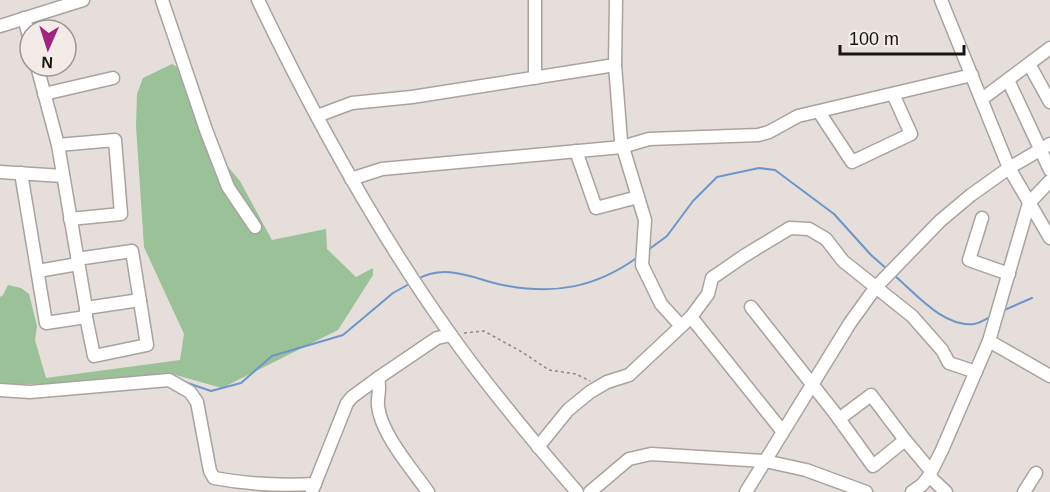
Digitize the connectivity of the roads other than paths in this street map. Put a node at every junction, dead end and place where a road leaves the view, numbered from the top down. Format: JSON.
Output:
{"nodes":[{"id":1,"x":83,"y":0,"type":"edge"},
{"id":2,"x":162,"y":0,"type":"edge"},
{"id":3,"x":258,"y":0,"type":"edge"},
{"id":4,"x":535,"y":0,"type":"edge"},
{"id":5,"x":616,"y":0,"type":"edge"},
{"id":6,"x":940,"y":0,"type":"edge"},
{"id":7,"x":24,"y":18,"type":"edge"},
{"id":8,"x":18,"y":20,"type":"edge"},
{"id":9,"x":0,"y":26,"type":"edge"},
{"id":10,"x":1050,"y":48,"type":"edge"},
{"id":11,"x":615,"y":64,"type":"junction"},
{"id":12,"x":1029,"y":64,"type":"junction"},
{"id":13,"x":972,"y":75,"type":"junction"},
{"id":14,"x":40,"y":78,"type":"edge"},
{"id":15,"x":113,"y":78,"type":"dead end"},
{"id":16,"x":535,"y":78,"type":"junction"},
{"id":17,"x":1008,"y":80,"type":"junction"},
{"id":18,"x":44,"y":94,"type":"junction"},
{"id":19,"x":893,"y":94,"type":"junction"},
{"id":20,"x":982,"y":99,"type":"junction"},
{"id":21,"x":1050,"y":102,"type":"edge"},
{"id":22,"x":819,"y":111,"type":"junction"},
{"id":23,"x":317,"y":116,"type":"junction"},
{"id":24,"x":58,"y":145,"type":"junction"},
{"id":25,"x":622,"y":147,"type":"junction"},
{"id":26,"x":1045,"y":147,"type":"edge"},
{"id":27,"x":576,"y":151,"type":"junction"},
{"id":28,"x":1009,"y":168,"type":"junction"},
{"id":29,"x":1050,"y":170,"type":"edge"},
{"id":30,"x":0,"y":172,"type":"edge"},
{"id":31,"x":21,"y":173,"type":"junction"},
{"id":32,"x":63,"y":176,"type":"junction"},
{"id":33,"x":351,"y":179,"type":"junction"},
{"id":34,"x":1050,"y":181,"type":"edge"},
{"id":35,"x":638,"y":197,"type":"junction"},
{"id":36,"x":1029,"y":203,"type":"junction"},
{"id":37,"x":981,"y":218,"type":"dead end"},
{"id":38,"x":69,"y":219,"type":"junction"},
{"id":39,"x":255,"y":227,"type":"dead end"},
{"id":40,"x":1050,"y":238,"type":"edge"},
{"id":41,"x":78,"y":261,"type":"junction"},
{"id":42,"x":38,"y":271,"type":"junction"},
{"id":43,"x":1008,"y":274,"type":"junction"},
{"id":44,"x":876,"y":287,"type":"junction"},
{"id":45,"x":140,"y":300,"type":"junction"},
{"id":46,"x":751,"y":307,"type":"dead end"},
{"id":47,"x":86,"y":313,"type":"junction"},
{"id":48,"x":691,"y":317,"type":"junction"},
{"id":49,"x":681,"y":326,"type":"junction"},
{"id":50,"x":451,"y":335,"type":"junction"},
{"id":51,"x":990,"y":341,"type":"junction"},
{"id":52,"x":976,"y":372,"type":"junction"},
{"id":53,"x":1050,"y":376,"type":"edge"},
{"id":54,"x":378,"y":378,"type":"junction"},
{"id":55,"x":812,"y":385,"type":"junction"},
{"id":56,"x":0,"y":390,"type":"edge"},
{"id":57,"x":839,"y":419,"type":"junction"},
{"id":58,"x":783,"y":432,"type":"junction"},
{"id":59,"x":905,"y":441,"type":"junction"},
{"id":60,"x":538,"y":447,"type":"junction"},
{"id":61,"x":765,"y":461,"type":"junction"},
{"id":62,"x":930,"y":473,"type":"junction"},
{"id":63,"x":1036,"y":473,"type":"dead end"},
{"id":64,"x":314,"y":488,"type":"edge"},
{"id":65,"x":428,"y":492,"type":"edge"},
{"id":66,"x":577,"y":492,"type":"edge"},
{"id":67,"x":591,"y":492,"type":"edge"},
{"id":68,"x":746,"y":492,"type":"edge"},
{"id":69,"x":866,"y":492,"type":"edge"},
{"id":70,"x":913,"y":492,"type":"edge"},
{"id":71,"x":946,"y":492,"type":"edge"},
{"id":72,"x":1024,"y":492,"type":"edge"}],
"edges":[{"from":1,"to":7,"type":"street"},
{"from":2,"to":39,"type":"street"},
{"from":3,"to":23,"type":"street"},
{"from":4,"to":16,"type":"street"},
{"from":5,"to":11,"type":"street"},
{"from":6,"to":13,"type":"street"},
{"from":8,"to":9,"type":"street"},
{"from":10,"to":12,"type":"street"},
{"from":11,"to":16,"type":"street"},
{"from":11,"to":25,"type":"street"},
{"from":12,"to":17,"type":"street"},
{"from":12,"to":21,"type":"street"},
{"from":13,"to":19,"type":"street"},
{"from":13,"to":20,"type":"street"},
{"from":14,"to":18,"type":"street"},
{"from":15,"to":18,"type":"street"},
{"from":16,"to":23,"type":"street"},
{"from":17,"to":20,"type":"street"},
{"from":17,"to":26,"type":"street"},
{"from":18,"to":24,"type":"street"},
{"from":19,"to":22,"type":"street"},
{"from":19,"to":22,"type":"street"},
{"from":20,"to":28,"type":"street"},
{"from":22,"to":25,"type":"street"},
{"from":23,"to":33,"type":"street"},
{"from":24,"to":32,"type":"street"},
{"from":24,"to":38,"type":"street"},
{"from":25,"to":27,"type":"street"},
{"from":25,"to":35,"type":"street"},
{"from":26,"to":28,"type":"street"},
{"from":26,"to":29,"type":"street"},
{"from":27,"to":33,"type":"street"},
{"from":27,"to":35,"type":"street"},
{"from":28,"to":36,"type":"street"},
{"from":28,"to":44,"type":"street"},
{"from":30,"to":31,"type":"street"},
{"from":31,"to":32,"type":"street"},
{"from":31,"to":42,"type":"street"},
{"from":32,"to":38,"type":"street"},
{"from":33,"to":50,"type":"street"},
{"from":34,"to":36,"type":"street"},
{"from":35,"to":49,"type":"street"},
{"from":36,"to":40,"type":"street"},
{"from":36,"to":43,"type":"street"},
{"from":37,"to":43,"type":"street"},
{"from":38,"to":41,"type":"street"},
{"from":41,"to":42,"type":"street"},
{"from":41,"to":45,"type":"street"},
{"from":41,"to":47,"type":"street"},
{"from":42,"to":47,"type":"street"},
{"from":43,"to":51,"type":"street"},
{"from":44,"to":48,"type":"street"},
{"from":44,"to":52,"type":"street"},
{"from":44,"to":55,"type":"street"},
{"from":45,"to":47,"type":"street"},
{"from":45,"to":47,"type":"street"},
{"from":46,"to":55,"type":"street"},
{"from":48,"to":49,"type":"street"},
{"from":48,"to":58,"type":"street"},
{"from":49,"to":60,"type":"street"},
{"from":50,"to":54,"type":"street"},
{"from":50,"to":60,"type":"street"},
{"from":51,"to":52,"type":"street"},
{"from":51,"to":53,"type":"street"},
{"from":52,"to":62,"type":"street"},
{"from":54,"to":64,"type":"street"},
{"from":54,"to":65,"type":"street"},
{"from":55,"to":57,"type":"street"},
{"from":55,"to":58,"type":"street"},
{"from":56,"to":64,"type":"street"},
{"from":57,"to":59,"type":"street"},
{"from":57,"to":59,"type":"street"},
{"from":58,"to":61,"type":"street"},
{"from":59,"to":62,"type":"street"},
{"from":60,"to":66,"type":"street"},
{"from":61,"to":67,"type":"street"},
{"from":61,"to":68,"type":"street"},
{"from":61,"to":69,"type":"street"},
{"from":62,"to":70,"type":"street"},
{"from":62,"to":71,"type":"street"},
{"from":63,"to":72,"type":"street"}]}
